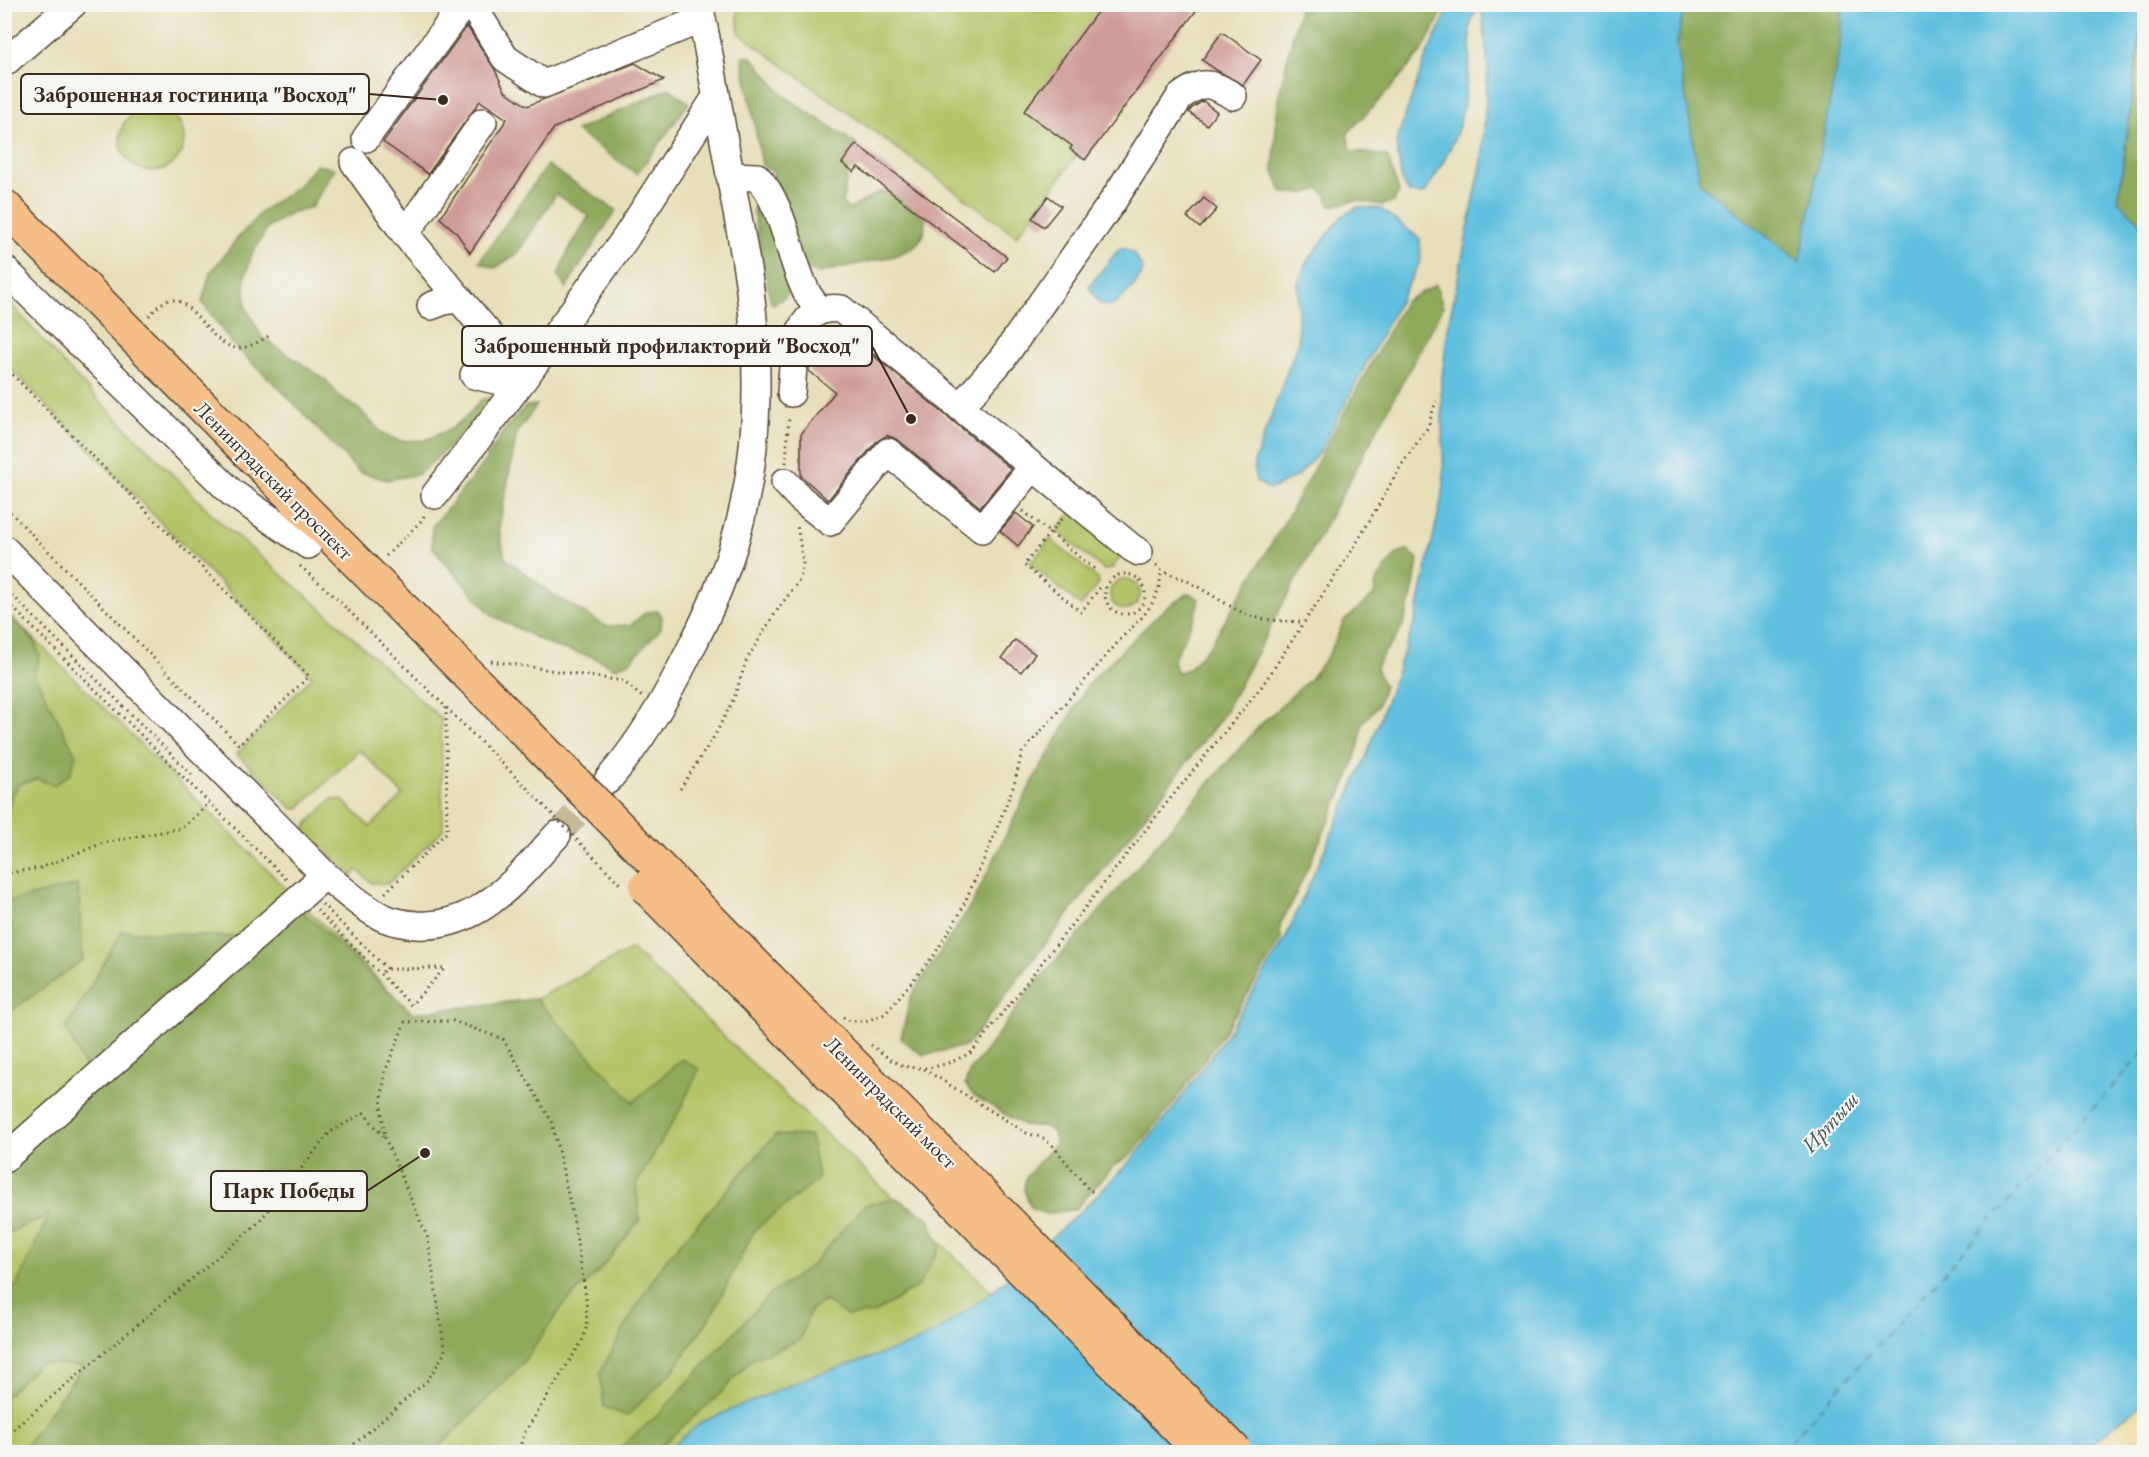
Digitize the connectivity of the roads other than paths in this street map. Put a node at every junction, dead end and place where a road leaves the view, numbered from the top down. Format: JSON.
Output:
{"nodes":[{"id":1,"x":73,"y":4,"type":"edge"},
{"id":2,"x":700,"y":12,"type":"edge"},
{"id":3,"x":6,"y":64,"type":"edge"},
{"id":4,"x":1233,"y":96,"type":"dead end"},
{"id":5,"x":716,"y":97,"type":"junction"},
{"id":6,"x":483,"y":122,"type":"dead end"},
{"id":7,"x":727,"y":183,"type":"junction"},
{"id":8,"x":4,"y":206,"type":"edge"},
{"id":9,"x":405,"y":234,"type":"junction"},
{"id":10,"x":4,"y":239,"type":"edge"},
{"id":11,"x":4,"y":269,"type":"edge"},
{"id":12,"x":458,"y":299,"type":"junction"},
{"id":13,"x":431,"y":306,"type":"dead end"},
{"id":14,"x":819,"y":310,"type":"junction"},
{"id":15,"x":756,"y":360,"type":"junction"},
{"id":16,"x":794,"y":362,"type":"junction"},
{"id":17,"x":474,"y":375,"type":"dead end"},
{"id":18,"x":525,"y":378,"type":"junction"},
{"id":19,"x":790,"y":393,"type":"road end"},
{"id":20,"x":960,"y":407,"type":"junction"},
{"id":21,"x":1033,"y":467,"type":"junction"},
{"id":22,"x":793,"y":491,"type":"road end"},
{"id":23,"x":435,"y":495,"type":"dead end"},
{"id":24,"x":308,"y":545,"type":"junction"},
{"id":25,"x":4,"y":549,"type":"edge"},
{"id":26,"x":1147,"y":557,"type":"road end"},
{"id":27,"x":537,"y":760,"type":"junction"},
{"id":28,"x":608,"y":780,"type":"tunnel mouth"},
{"id":29,"x":557,"y":821,"type":"tunnel mouth"},
{"id":30,"x":325,"y":875,"type":"junction"},
{"id":31,"x":4,"y":1159,"type":"edge"},
{"id":32,"x":1201,"y":1452,"type":"edge"},
{"id":33,"x":1236,"y":1452,"type":"edge"}],
"edges":[{"from":1,"to":3,"type":"street"},
{"from":2,"to":5,"type":"street"},
{"from":2,"to":9,"type":"street"},
{"from":4,"to":20,"type":"street"},
{"from":5,"to":7,"type":"street"},
{"from":5,"to":18,"type":"street"},
{"from":6,"to":9,"type":"street"},
{"from":7,"to":14,"type":"street"},
{"from":7,"to":15,"type":"street"},
{"from":8,"to":27,"type":"main road","name":"Ленинградский проспект"},
{"from":9,"to":12,"type":"street"},
{"from":10,"to":24,"type":"main road","name":"Ленинградский проспект"},
{"from":11,"to":24,"type":"street"},
{"from":12,"to":13,"type":"street"},
{"from":12,"to":18,"type":"street"},
{"from":14,"to":16,"type":"street"},
{"from":14,"to":20,"type":"street"},
{"from":15,"to":16,"type":"street"},
{"from":15,"to":28,"type":"street"},
{"from":16,"to":19,"type":"street"},
{"from":17,"to":18,"type":"street"},
{"from":18,"to":23,"type":"street"},
{"from":20,"to":21,"type":"street"},
{"from":21,"to":22,"type":"street"},
{"from":21,"to":26,"type":"street"},
{"from":24,"to":27,"type":"main road","name":"Ленинградский проспект"},
{"from":25,"to":30,"type":"street"},
{"from":27,"to":32,"type":"main road","name":"Ленинградский мост","bridge":true},
{"from":27,"to":33,"type":"main road","name":"Ленинградский мост","bridge":true},
{"from":29,"to":30,"type":"street"},
{"from":30,"to":31,"type":"street"}]}
